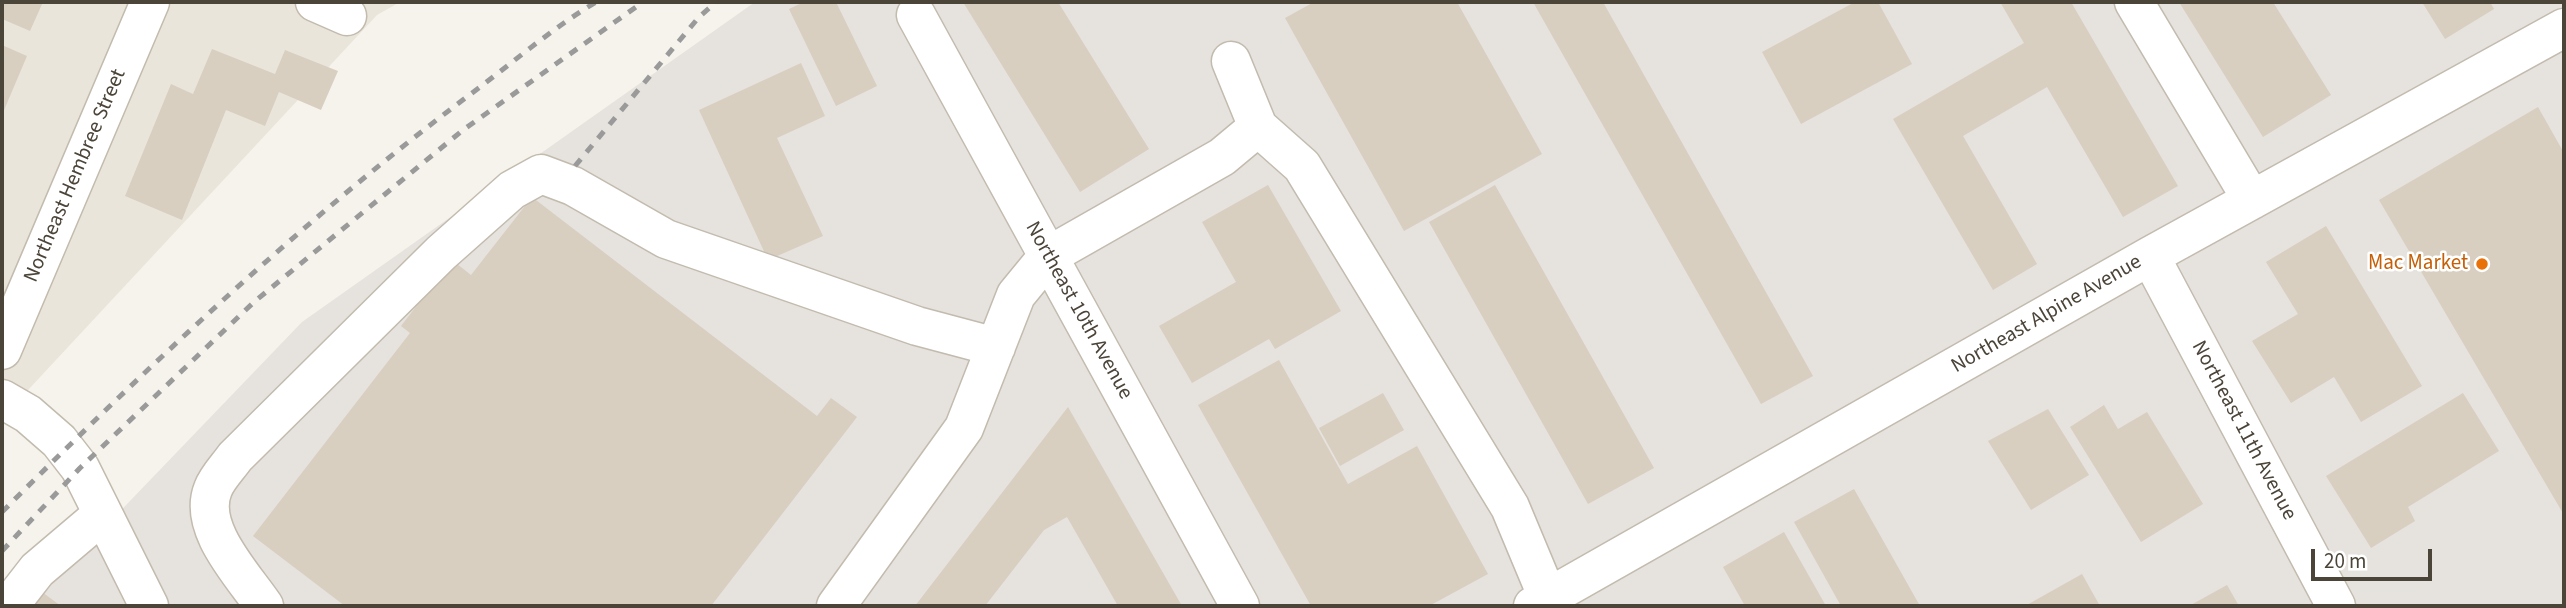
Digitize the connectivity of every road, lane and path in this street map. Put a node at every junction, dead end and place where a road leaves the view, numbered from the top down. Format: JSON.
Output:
{"nodes":[{"id":1,"x":150,"y":2,"type":"edge"},
{"id":2,"x":2134,"y":2,"type":"edge"},
{"id":3,"x":2548,"y":2,"type":"edge"},
{"id":4,"x":916,"y":15,"type":"dead end"},
{"id":5,"x":2564,"y":29,"type":"edge"},
{"id":6,"x":1231,"y":61,"type":"dead end"},
{"id":7,"x":1258,"y":127,"type":"junction"},
{"id":8,"x":2252,"y":200,"type":"junction"},
{"id":9,"x":1048,"y":256,"type":"junction"},
{"id":10,"x":2150,"y":256,"type":"junction"},
{"id":11,"x":996,"y":347,"type":"junction"},
{"id":12,"x":2,"y":350,"type":"edge"},
{"id":13,"x":2,"y":399,"type":"edge"},
{"id":14,"x":103,"y":514,"type":"junction"},
{"id":15,"x":1541,"y":602,"type":"edge"},
{"id":16,"x":9,"y":606,"type":"edge"},
{"id":17,"x":149,"y":606,"type":"edge"},
{"id":18,"x":264,"y":606,"type":"edge"},
{"id":19,"x":836,"y":606,"type":"edge"},
{"id":20,"x":1240,"y":606,"type":"edge"},
{"id":21,"x":2336,"y":606,"type":"edge"}],
"edges":[{"from":1,"to":12,"type":"street","name":"Northeast Hembree Street"},
{"from":2,"to":8,"type":"street"},
{"from":3,"to":5,"type":"street"},
{"from":4,"to":9,"type":"street","name":"Northeast 10th Avenue"},
{"from":5,"to":8,"type":"street","name":"Northeast Alpine Avenue"},
{"from":6,"to":7,"type":"street"},
{"from":7,"to":9,"type":"street"},
{"from":7,"to":15,"type":"street"},
{"from":8,"to":10,"type":"street","name":"Northeast Alpine Avenue"},
{"from":9,"to":11,"type":"street"},
{"from":9,"to":20,"type":"street","name":"Northeast 10th Avenue"},
{"from":10,"to":15,"type":"street","name":"Northeast Alpine Avenue"},
{"from":10,"to":21,"type":"street","name":"Northeast 11th Avenue"},
{"from":11,"to":18,"type":"street"},
{"from":11,"to":19,"type":"street"},
{"from":13,"to":14,"type":"street"},
{"from":14,"to":16,"type":"street"},
{"from":14,"to":17,"type":"street"}]}
